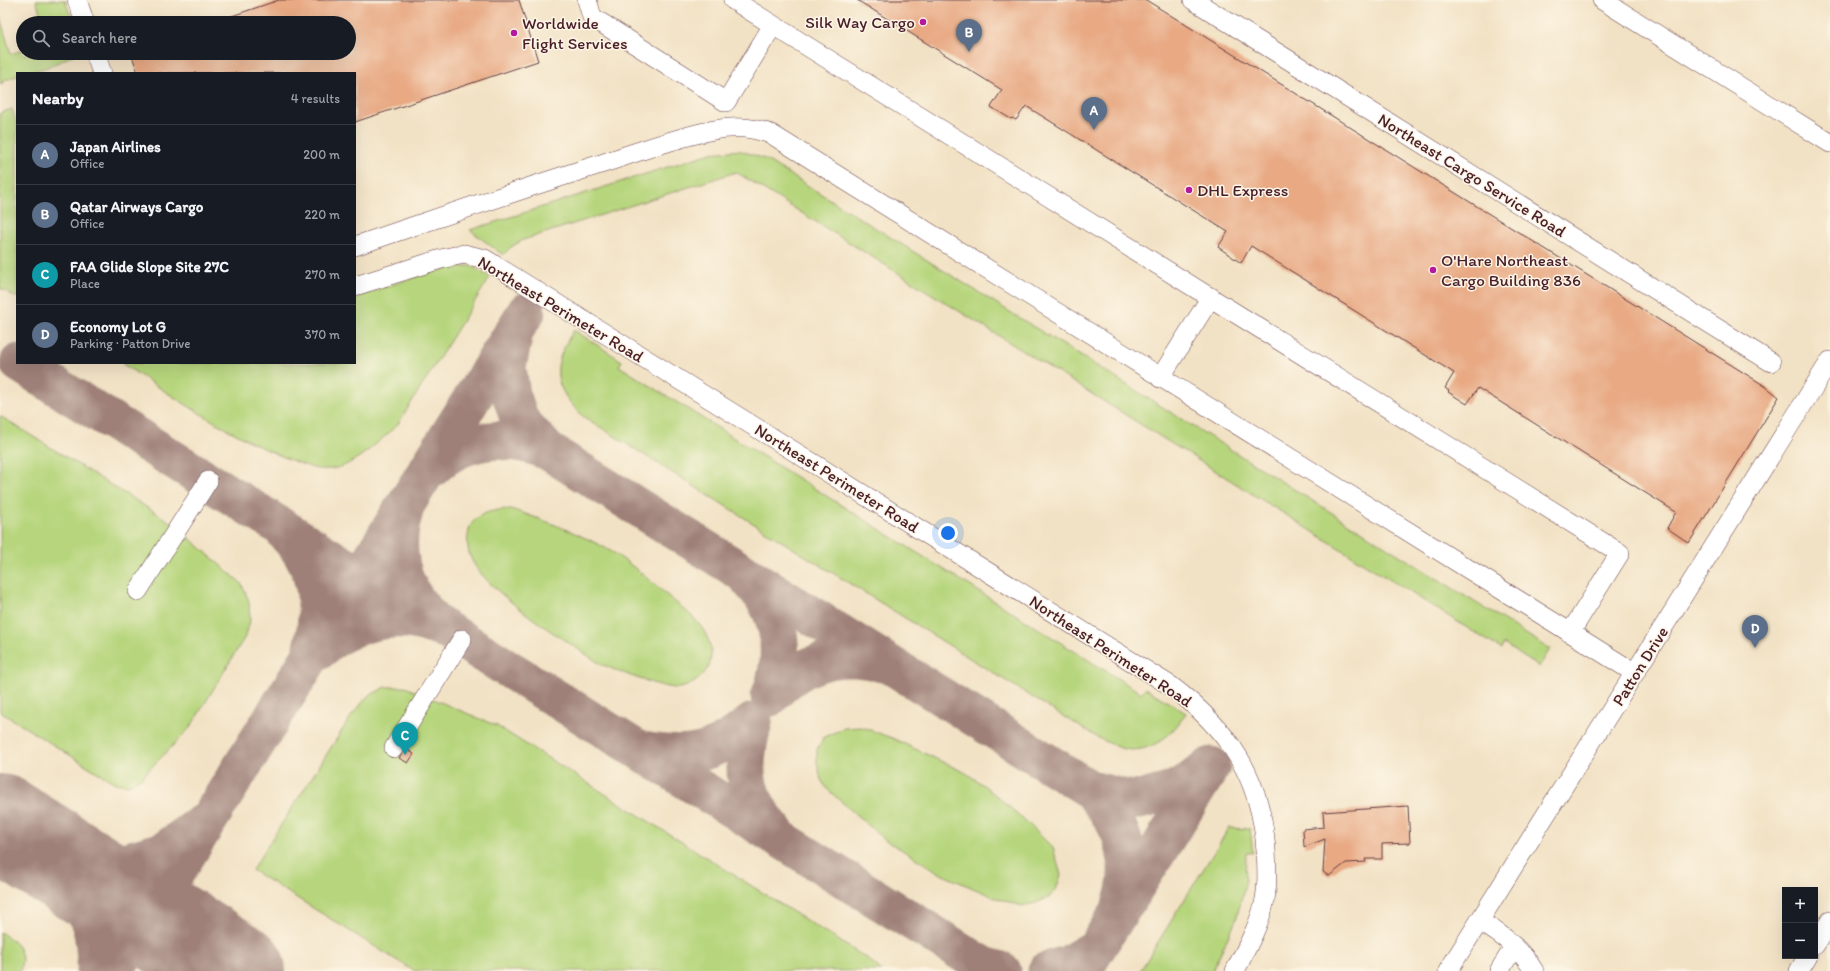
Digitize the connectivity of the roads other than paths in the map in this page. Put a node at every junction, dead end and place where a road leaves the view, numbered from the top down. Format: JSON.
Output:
{"nodes":[{"id":1,"x":77,"y":0,"type":"edge"},
{"id":2,"x":587,"y":0,"type":"edge"},
{"id":3,"x":733,"y":0,"type":"edge"},
{"id":4,"x":1193,"y":0,"type":"edge"},
{"id":5,"x":1602,"y":0,"type":"edge"},
{"id":6,"x":83,"y":16,"type":"edge"},
{"id":7,"x":773,"y":25,"type":"junction"},
{"id":8,"x":97,"y":60,"type":"edge"},
{"id":9,"x":102,"y":72,"type":"edge"},
{"id":10,"x":726,"y":102,"type":"junction"},
{"id":11,"x":739,"y":127,"type":"junction"},
{"id":12,"x":1830,"y":143,"type":"edge"},
{"id":13,"x":356,"y":246,"type":"edge"},
{"id":14,"x":356,"y":286,"type":"edge"},
{"id":15,"x":1211,"y":297,"type":"junction"},
{"id":16,"x":1830,"y":361,"type":"edge"},
{"id":17,"x":1771,"y":362,"type":"dead end"},
{"id":18,"x":1160,"y":378,"type":"junction"},
{"id":19,"x":208,"y":481,"type":"dead end"},
{"id":20,"x":138,"y":591,"type":"dead end"},
{"id":21,"x":1570,"y":633,"type":"junction"},
{"id":22,"x":462,"y":639,"type":"dead end"},
{"id":23,"x":1635,"y":673,"type":"junction"},
{"id":24,"x":394,"y":748,"type":"dead end"},
{"id":25,"x":1479,"y":921,"type":"junction"},
{"id":26,"x":1830,"y":921,"type":"edge"},
{"id":27,"x":1818,"y":940,"type":"edge"},
{"id":28,"x":1514,"y":947,"type":"junction"},
{"id":29,"x":1806,"y":959,"type":"edge"},
{"id":30,"x":1235,"y":971,"type":"edge"},
{"id":31,"x":1448,"y":971,"type":"edge"},
{"id":32,"x":1499,"y":971,"type":"edge"},
{"id":33,"x":1534,"y":971,"type":"edge"},
{"id":34,"x":1798,"y":971,"type":"edge"}],
"edges":[{"from":1,"to":6,"type":"street"},
{"from":2,"to":10,"type":"street"},
{"from":3,"to":7,"type":"street"},
{"from":4,"to":17,"type":"street","name":"Northeast Cargo Service Road"},
{"from":5,"to":12,"type":"street"},
{"from":7,"to":10,"type":"street"},
{"from":7,"to":15,"type":"street"},
{"from":8,"to":9,"type":"street"},
{"from":10,"to":11,"type":"street"},
{"from":11,"to":13,"type":"street"},
{"from":11,"to":18,"type":"street"},
{"from":14,"to":30,"type":"street","name":"Northeast Perimeter Road"},
{"from":15,"to":18,"type":"street"},
{"from":15,"to":21,"type":"street"},
{"from":16,"to":23,"type":"street","name":"Patton Drive"},
{"from":18,"to":21,"type":"street"},
{"from":19,"to":20,"type":"street"},
{"from":21,"to":23,"type":"street"},
{"from":22,"to":24,"type":"street"},
{"from":23,"to":25,"type":"street","name":"Patton Drive"},
{"from":25,"to":28,"type":"street"},
{"from":25,"to":31,"type":"street","name":"Patton Drive"},
{"from":26,"to":27,"type":"street"},
{"from":28,"to":32,"type":"street"},
{"from":28,"to":33,"type":"street"},
{"from":29,"to":34,"type":"street"}]}
